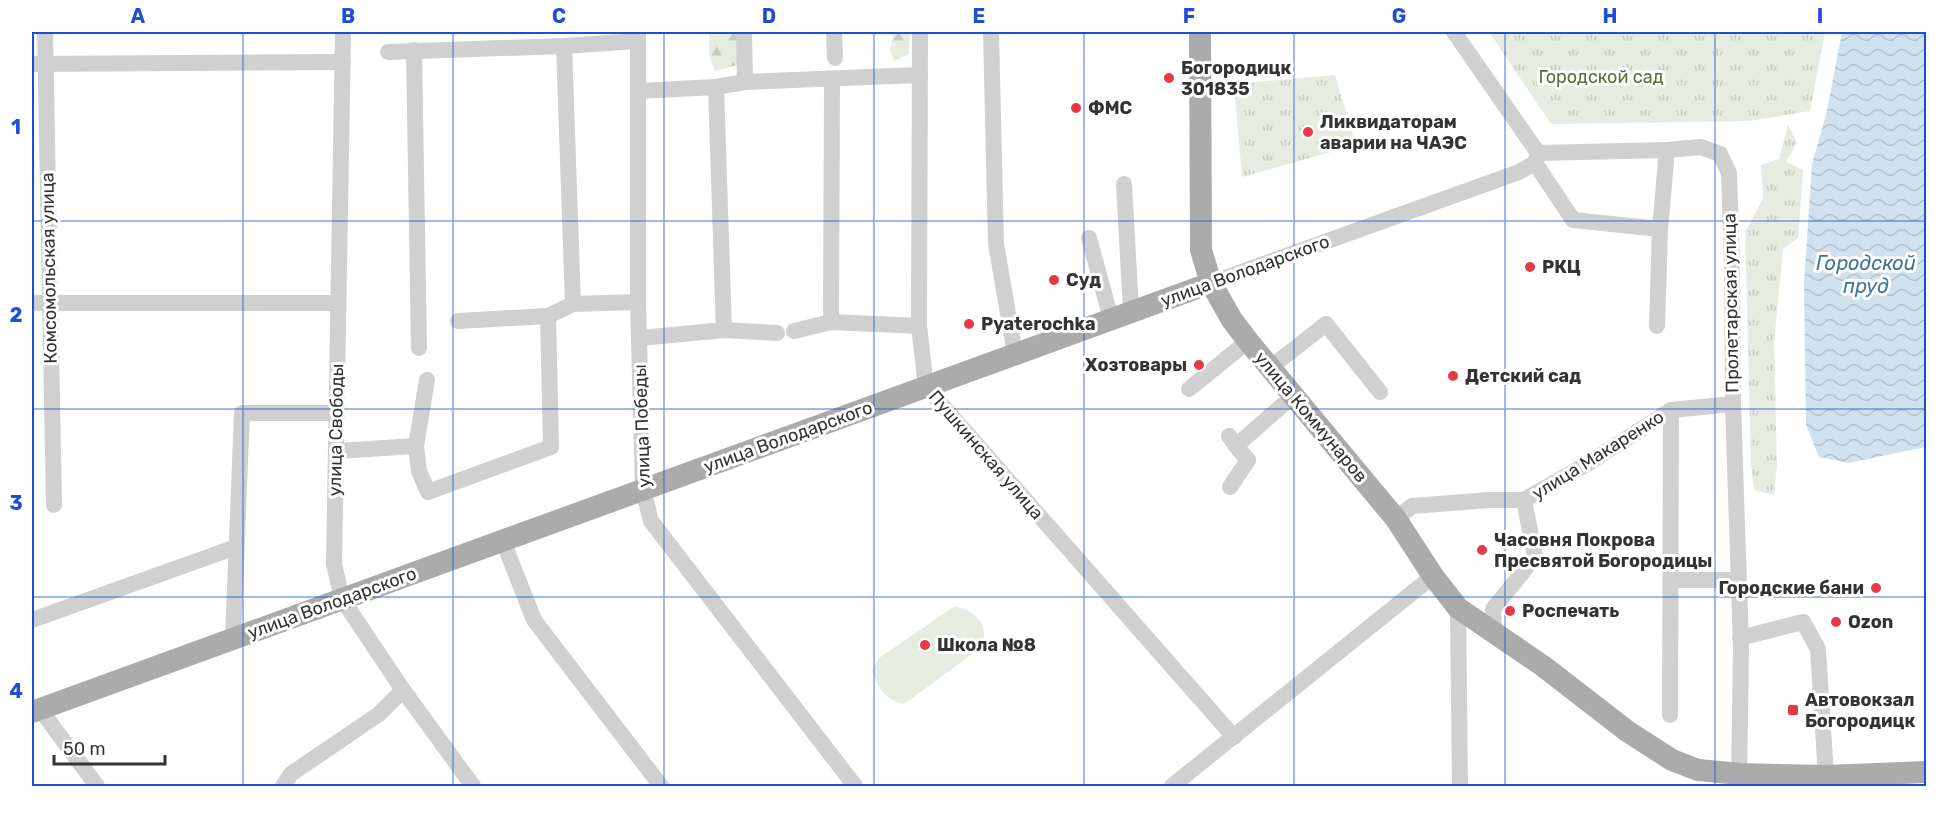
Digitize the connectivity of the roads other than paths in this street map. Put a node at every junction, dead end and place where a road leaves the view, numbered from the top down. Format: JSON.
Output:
{"nodes":[{"id":1,"x":45,"y":32,"type":"edge"},
{"id":2,"x":343,"y":32,"type":"edge"},
{"id":3,"x":744,"y":32,"type":"edge"},
{"id":4,"x":834,"y":32,"type":"edge"},
{"id":5,"x":920,"y":32,"type":"edge"},
{"id":6,"x":991,"y":32,"type":"edge"},
{"id":7,"x":1200,"y":32,"type":"edge"},
{"id":8,"x":1454,"y":32,"type":"edge"},
{"id":9,"x":638,"y":36,"type":"edge"},
{"id":10,"x":564,"y":46,"type":"junction"},
{"id":11,"x":414,"y":50,"type":"junction"},
{"id":12,"x":388,"y":52,"type":"dead end"},
{"id":13,"x":835,"y":58,"type":"dead end"},
{"id":14,"x":343,"y":62,"type":"junction"},
{"id":15,"x":39,"y":63,"type":"edge"},
{"id":16,"x":920,"y":75,"type":"junction"},
{"id":17,"x":832,"y":80,"type":"junction"},
{"id":18,"x":745,"y":82,"type":"junction"},
{"id":19,"x":716,"y":87,"type":"junction"},
{"id":20,"x":638,"y":91,"type":"junction"},
{"id":21,"x":1667,"y":150,"type":"junction"},
{"id":22,"x":1536,"y":158,"type":"junction"},
{"id":23,"x":1124,"y":184,"type":"dead end"},
{"id":24,"x":1660,"y":229,"type":"junction"},
{"id":25,"x":1089,"y":238,"type":"dead end"},
{"id":26,"x":1211,"y":283,"type":"junction"},
{"id":27,"x":50,"y":302,"type":"junction"},
{"id":28,"x":638,"y":302,"type":"junction"},
{"id":29,"x":32,"y":303,"type":"edge"},
{"id":30,"x":338,"y":303,"type":"junction"},
{"id":31,"x":573,"y":304,"type":"junction"},
{"id":32,"x":1121,"y":315,"type":"junction"},
{"id":33,"x":548,"y":316,"type":"junction"},
{"id":34,"x":458,"y":321,"type":"dead end"},
{"id":35,"x":831,"y":322,"type":"junction"},
{"id":36,"x":920,"y":326,"type":"junction"},
{"id":37,"x":1657,"y":326,"type":"dead end"},
{"id":38,"x":724,"y":330,"type":"junction"},
{"id":39,"x":640,"y":338,"type":"junction"},
{"id":40,"x":1248,"y":341,"type":"junction"},
{"id":41,"x":419,"y":348,"type":"dead end"},
{"id":42,"x":1015,"y":354,"type":"junction"},
{"id":43,"x":1270,"y":367,"type":"junction"},
{"id":44,"x":427,"y":380,"type":"dead end"},
{"id":45,"x":926,"y":387,"type":"junction"},
{"id":46,"x":1189,"y":389,"type":"dead end"},
{"id":47,"x":1380,"y":393,"type":"dead end"},
{"id":48,"x":1294,"y":395,"type":"junction"},
{"id":49,"x":1733,"y":404,"type":"junction"},
{"id":50,"x":1671,"y":410,"type":"junction"},
{"id":51,"x":336,"y":413,"type":"junction"},
{"id":52,"x":416,"y":446,"type":"junction"},
{"id":53,"x":336,"y":451,"type":"junction"},
{"id":54,"x":1230,"y":487,"type":"dead end"},
{"id":55,"x":642,"y":490,"type":"junction"},
{"id":56,"x":1524,"y":500,"type":"junction"},
{"id":57,"x":54,"y":505,"type":"dead end"},
{"id":58,"x":1396,"y":519,"type":"junction"},
{"id":59,"x":503,"y":541,"type":"junction"},
{"id":60,"x":236,"y":546,"type":"junction"},
{"id":61,"x":1433,"y":576,"type":"junction"},
{"id":62,"x":1671,"y":580,"type":"junction"},
{"id":63,"x":1738,"y":580,"type":"junction"},
{"id":64,"x":342,"y":599,"type":"junction"},
{"id":65,"x":1458,"y":608,"type":"junction"},
{"id":66,"x":32,"y":620,"type":"edge"},
{"id":67,"x":1494,"y":633,"type":"junction"},
{"id":68,"x":1740,"y":638,"type":"junction"},
{"id":69,"x":233,"y":639,"type":"junction"},
{"id":70,"x":404,"y":690,"type":"junction"},
{"id":71,"x":36,"y":711,"type":"edge"},
{"id":72,"x":1670,"y":715,"type":"dead end"},
{"id":73,"x":1234,"y":737,"type":"junction"},
{"id":74,"x":1926,"y":771,"type":"edge"},
{"id":75,"x":1826,"y":776,"type":"junction"},
{"id":76,"x":1739,"y":780,"type":"edge"},
{"id":77,"x":1866,"y":780,"type":"edge"},
{"id":78,"x":97,"y":786,"type":"edge"},
{"id":79,"x":283,"y":786,"type":"edge"},
{"id":80,"x":473,"y":786,"type":"edge"},
{"id":81,"x":661,"y":786,"type":"edge"},
{"id":82,"x":855,"y":786,"type":"edge"},
{"id":83,"x":1172,"y":786,"type":"edge"},
{"id":84,"x":1460,"y":786,"type":"edge"}],
"edges":[{"from":1,"to":15,"type":"street","name":"Комсомольская улица"},
{"from":2,"to":14,"type":"street","name":"улица Свободы"},
{"from":3,"to":18,"type":"street"},
{"from":4,"to":13,"type":"street"},
{"from":5,"to":16,"type":"street","name":"Пушкинская улица"},
{"from":6,"to":42,"type":"street"},
{"from":7,"to":26,"type":"main road","name":"улица Коммунаров"},
{"from":8,"to":22,"type":"street"},
{"from":9,"to":10,"type":"street"},
{"from":9,"to":20,"type":"street","name":"улица Победы"},
{"from":10,"to":11,"type":"street"},
{"from":10,"to":31,"type":"street"},
{"from":11,"to":12,"type":"street"},
{"from":11,"to":41,"type":"street"},
{"from":14,"to":15,"type":"street"},
{"from":14,"to":30,"type":"street","name":"улица Свободы"},
{"from":15,"to":27,"type":"street","name":"Комсомольская улица"},
{"from":16,"to":17,"type":"street"},
{"from":16,"to":36,"type":"street","name":"Пушкинская улица"},
{"from":17,"to":18,"type":"street"},
{"from":17,"to":35,"type":"street"},
{"from":18,"to":19,"type":"street"},
{"from":19,"to":20,"type":"street"},
{"from":19,"to":38,"type":"street"},
{"from":20,"to":28,"type":"street","name":"улица Победы"},
{"from":21,"to":22,"type":"street","name":"Пролетарская улица"},
{"from":21,"to":24,"type":"street"},
{"from":21,"to":49,"type":"street","name":"Пролетарская улица"},
{"from":22,"to":24,"type":"street"},
{"from":22,"to":26,"type":"street","name":"улица Володарского"},
{"from":23,"to":32,"type":"street"},
{"from":24,"to":37,"type":"street"},
{"from":25,"to":32,"type":"street"},
{"from":26,"to":32,"type":"main road","name":"улица Володарского"},
{"from":26,"to":40,"type":"main road","name":"улица Коммунаров"},
{"from":27,"to":29,"type":"street"},
{"from":27,"to":30,"type":"street"},
{"from":27,"to":57,"type":"street","name":"Комсомольская улица"},
{"from":28,"to":31,"type":"street"},
{"from":28,"to":39,"type":"street","name":"улица Победы"},
{"from":30,"to":51,"type":"street","name":"улица Свободы"},
{"from":31,"to":33,"type":"street"},
{"from":32,"to":42,"type":"main road","name":"улица Володарского"},
{"from":33,"to":34,"type":"street"},
{"from":33,"to":52,"type":"street"},
{"from":35,"to":36,"type":"street"},
{"from":35,"to":38,"type":"street"},
{"from":36,"to":45,"type":"street","name":"Пушкинская улица"},
{"from":38,"to":39,"type":"street"},
{"from":39,"to":55,"type":"street","name":"улица Победы"},
{"from":40,"to":43,"type":"main road","name":"улица Коммунаров"},
{"from":40,"to":46,"type":"street"},
{"from":42,"to":45,"type":"main road","name":"улица Володарского"},
{"from":43,"to":47,"type":"street"},
{"from":43,"to":48,"type":"main road","name":"улица Коммунаров"},
{"from":44,"to":52,"type":"street"},
{"from":45,"to":55,"type":"main road","name":"улица Володарского"},
{"from":45,"to":73,"type":"street","name":"Пушкинская улица"},
{"from":48,"to":54,"type":"street"},
{"from":48,"to":58,"type":"main road","name":"улица Коммунаров"},
{"from":49,"to":50,"type":"street","name":"улица Макаренко"},
{"from":49,"to":63,"type":"street","name":"Пролетарская улица"},
{"from":50,"to":56,"type":"street","name":"улица Макаренко"},
{"from":50,"to":62,"type":"street"},
{"from":51,"to":53,"type":"street","name":"улица Свободы"},
{"from":51,"to":60,"type":"street"},
{"from":52,"to":53,"type":"street"},
{"from":53,"to":64,"type":"street","name":"улица Свободы"},
{"from":55,"to":59,"type":"main road","name":"улица Володарского"},
{"from":55,"to":82,"type":"street","name":"улица Победы"},
{"from":56,"to":58,"type":"street","name":"улица Макаренко"},
{"from":56,"to":67,"type":"street"},
{"from":58,"to":61,"type":"main road","name":"улица Коммунаров"},
{"from":59,"to":64,"type":"main road","name":"улица Володарского"},
{"from":59,"to":81,"type":"street"},
{"from":60,"to":66,"type":"street"},
{"from":60,"to":69,"type":"street"},
{"from":61,"to":65,"type":"main road","name":"улица Коммунаров"},
{"from":61,"to":73,"type":"street"},
{"from":62,"to":63,"type":"street"},
{"from":62,"to":72,"type":"street"},
{"from":63,"to":68,"type":"street","name":"Пролетарская улица"},
{"from":64,"to":69,"type":"main road","name":"улица Володарского"},
{"from":64,"to":70,"type":"street","name":"улица Свободы"},
{"from":65,"to":67,"type":"main road","name":"улица Коммунаров"},
{"from":65,"to":84,"type":"street"},
{"from":67,"to":76,"type":"main road","name":"улица Коммунаров"},
{"from":68,"to":75,"type":"street"},
{"from":68,"to":76,"type":"street","name":"Пролетарская улица"},
{"from":69,"to":71,"type":"main road","name":"улица Володарского"},
{"from":70,"to":79,"type":"street"},
{"from":70,"to":80,"type":"street","name":"улица Свободы"},
{"from":71,"to":78,"type":"street"},
{"from":73,"to":83,"type":"street"},
{"from":74,"to":77,"type":"main road","name":"улица Коммунаров"},
{"from":75,"to":76,"type":"main road","name":"улица Коммунаров"},
{"from":75,"to":77,"type":"main road","name":"улица Коммунаров"}]}
